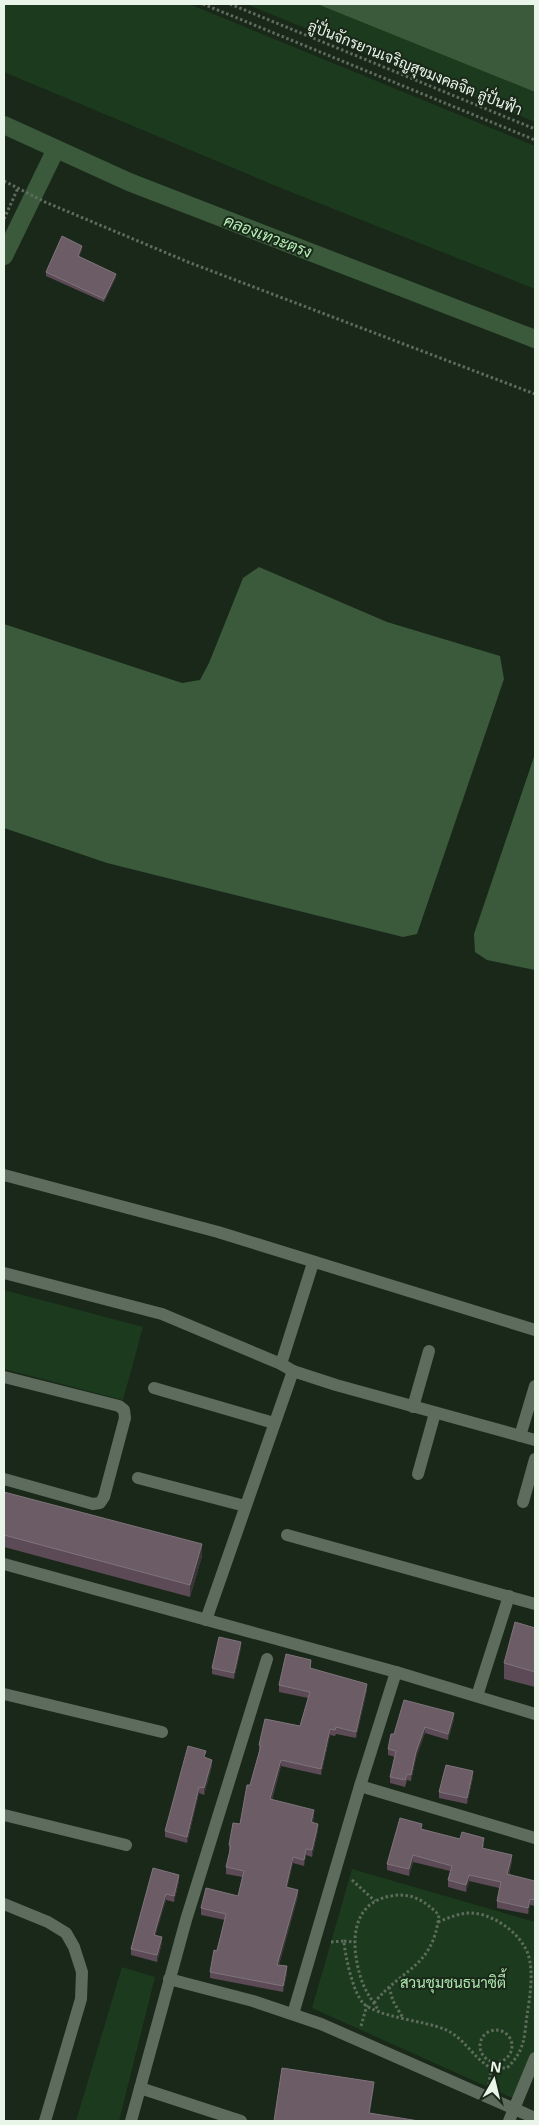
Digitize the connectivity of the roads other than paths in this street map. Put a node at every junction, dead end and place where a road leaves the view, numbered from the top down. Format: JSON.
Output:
{"nodes":[{"id":1,"x":4,"y":1175,"type":"edge"},
{"id":2,"x":313,"y":1263,"type":"junction"},
{"id":3,"x":4,"y":1273,"type":"edge"},
{"id":4,"x":535,"y":1330,"type":"edge"},
{"id":5,"x":429,"y":1350,"type":"dead end"},
{"id":6,"x":281,"y":1364,"type":"junction"},
{"id":7,"x":293,"y":1371,"type":"junction"},
{"id":8,"x":4,"y":1377,"type":"edge"},
{"id":9,"x":535,"y":1386,"type":"edge"},
{"id":10,"x":154,"y":1388,"type":"dead end"},
{"id":11,"x":414,"y":1407,"type":"junction"},
{"id":12,"x":435,"y":1413,"type":"junction"},
{"id":13,"x":274,"y":1423,"type":"junction"},
{"id":14,"x":520,"y":1436,"type":"junction"},
{"id":15,"x":535,"y":1440,"type":"edge"},
{"id":16,"x":535,"y":1459,"type":"edge"},
{"id":17,"x":418,"y":1474,"type":"dead end"},
{"id":18,"x":4,"y":1478,"type":"edge"},
{"id":19,"x":138,"y":1478,"type":"dead end"},
{"id":20,"x":523,"y":1502,"type":"dead end"},
{"id":21,"x":245,"y":1506,"type":"junction"},
{"id":22,"x":287,"y":1535,"type":"dead end"},
{"id":23,"x":4,"y":1564,"type":"edge"},
{"id":24,"x":509,"y":1596,"type":"junction"},
{"id":25,"x":535,"y":1604,"type":"edge"},
{"id":26,"x":206,"y":1620,"type":"junction"},
{"id":27,"x":266,"y":1659,"type":"dead end"},
{"id":28,"x":396,"y":1672,"type":"junction"},
{"id":29,"x":4,"y":1694,"type":"edge"},
{"id":30,"x":477,"y":1696,"type":"junction"},
{"id":31,"x":535,"y":1714,"type":"edge"},
{"id":32,"x":162,"y":1732,"type":"dead end"},
{"id":33,"x":360,"y":1786,"type":"junction"},
{"id":34,"x":4,"y":1815,"type":"edge"},
{"id":35,"x":535,"y":1838,"type":"edge"},
{"id":36,"x":126,"y":1846,"type":"dead end"},
{"id":37,"x":4,"y":1904,"type":"edge"},
{"id":38,"x":169,"y":1979,"type":"junction"},
{"id":39,"x":294,"y":2014,"type":"junction"},
{"id":40,"x":535,"y":2058,"type":"edge"},
{"id":41,"x":140,"y":2088,"type":"junction"},
{"id":42,"x":515,"y":2108,"type":"junction"},
{"id":43,"x":531,"y":2118,"type":"edge"},
{"id":44,"x":45,"y":2121,"type":"edge"},
{"id":45,"x":131,"y":2121,"type":"edge"},
{"id":46,"x":241,"y":2121,"type":"edge"},
{"id":47,"x":509,"y":2121,"type":"edge"}],
"edges":[{"from":1,"to":2,"type":"street"},
{"from":2,"to":4,"type":"street"},
{"from":2,"to":6,"type":"street"},
{"from":3,"to":6,"type":"street"},
{"from":5,"to":11,"type":"street"},
{"from":6,"to":7,"type":"street"},
{"from":7,"to":11,"type":"street"},
{"from":7,"to":13,"type":"street"},
{"from":8,"to":18,"type":"street"},
{"from":9,"to":14,"type":"street"},
{"from":10,"to":13,"type":"street"},
{"from":11,"to":12,"type":"street"},
{"from":12,"to":14,"type":"street"},
{"from":12,"to":17,"type":"street"},
{"from":13,"to":21,"type":"street"},
{"from":14,"to":15,"type":"street"},
{"from":16,"to":20,"type":"street"},
{"from":19,"to":21,"type":"street"},
{"from":21,"to":26,"type":"street"},
{"from":22,"to":24,"type":"street"},
{"from":23,"to":26,"type":"street"},
{"from":24,"to":25,"type":"street"},
{"from":24,"to":30,"type":"street"},
{"from":26,"to":28,"type":"street"},
{"from":27,"to":38,"type":"street"},
{"from":28,"to":30,"type":"street"},
{"from":28,"to":33,"type":"street"},
{"from":29,"to":32,"type":"street"},
{"from":30,"to":31,"type":"street"},
{"from":33,"to":35,"type":"street"},
{"from":33,"to":39,"type":"street"},
{"from":34,"to":36,"type":"street"},
{"from":37,"to":44,"type":"street"},
{"from":38,"to":39,"type":"street"},
{"from":38,"to":41,"type":"street"},
{"from":39,"to":42,"type":"street"},
{"from":40,"to":42,"type":"street"},
{"from":41,"to":45,"type":"street"},
{"from":41,"to":46,"type":"street"},
{"from":42,"to":43,"type":"street"},
{"from":42,"to":47,"type":"street"}]}
